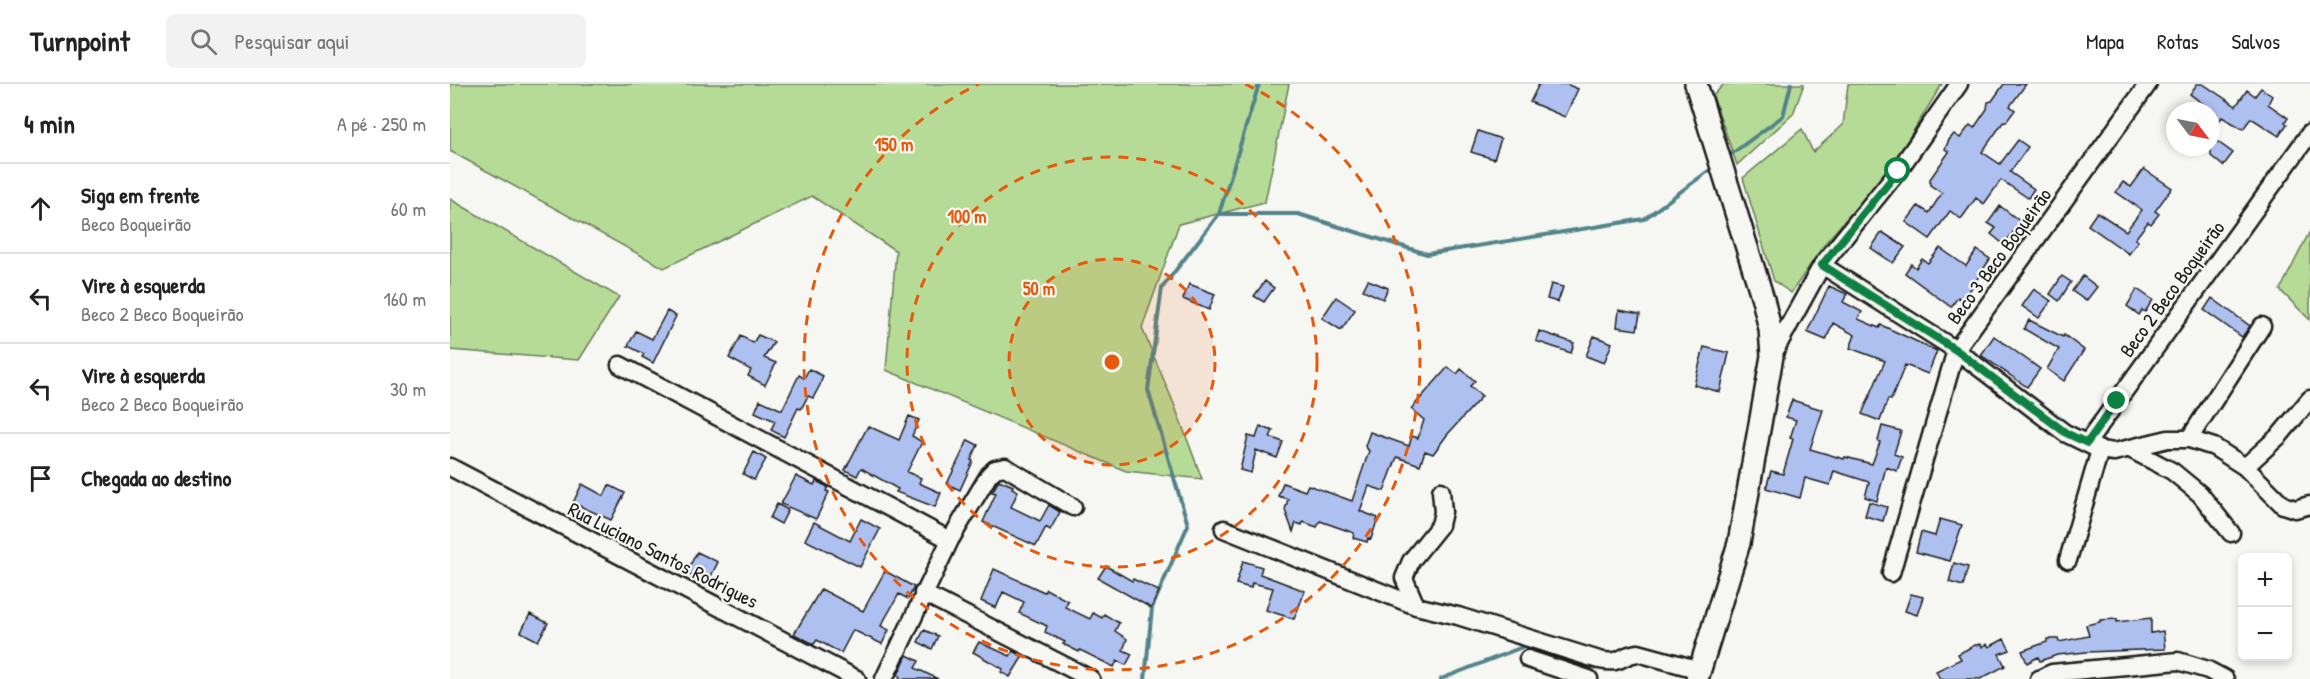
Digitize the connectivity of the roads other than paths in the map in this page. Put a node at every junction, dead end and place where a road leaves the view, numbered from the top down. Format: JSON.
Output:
{"nodes":[{"id":1,"x":1696,"y":84,"type":"edge"},
{"id":2,"x":1959,"y":84,"type":"edge"},
{"id":3,"x":2148,"y":84,"type":"edge"},
{"id":4,"x":2310,"y":133,"type":"edge"},
{"id":5,"x":1822,"y":265,"type":"junction"},
{"id":6,"x":2262,"y":326,"type":"dead end"},
{"id":7,"x":1956,"y":350,"type":"junction"},
{"id":8,"x":1772,"y":356,"type":"junction"},
{"id":9,"x":620,"y":365,"type":"dead end"},
{"id":10,"x":2310,"y":399,"type":"edge"},
{"id":11,"x":2189,"y":439,"type":"junction"},
{"id":12,"x":2094,"y":446,"type":"junction"},
{"id":13,"x":2130,"y":448,"type":"junction"},
{"id":14,"x":450,"y":467,"type":"edge"},
{"id":15,"x":2245,"y":467,"type":"junction"},
{"id":16,"x":1441,"y":491,"type":"dead end"},
{"id":17,"x":2310,"y":505,"type":"edge"},
{"id":18,"x":1073,"y":507,"type":"dead end"},
{"id":19,"x":1224,"y":529,"type":"dead end"},
{"id":20,"x":2231,"y":533,"type":"dead end"},
{"id":21,"x":950,"y":540,"type":"junction"},
{"id":22,"x":2068,"y":560,"type":"dead end"},
{"id":23,"x":1891,"y":573,"type":"dead end"},
{"id":24,"x":924,"y":593,"type":"junction"},
{"id":25,"x":1416,"y":606,"type":"junction"},
{"id":26,"x":1528,"y":659,"type":"dead end"},
{"id":27,"x":1698,"y":675,"type":"edge"},
{"id":28,"x":2049,"y":677,"type":"edge"},
{"id":29,"x":857,"y":679,"type":"edge"},
{"id":30,"x":884,"y":679,"type":"edge"},
{"id":31,"x":1091,"y":679,"type":"edge"},
{"id":32,"x":1589,"y":679,"type":"edge"},
{"id":33,"x":2225,"y":679,"type":"edge"}],
"edges":[{"from":1,"to":8,"type":"main road"},
{"from":2,"to":5,"type":"street"},
{"from":3,"to":7,"type":"street","name":"Beco 3 Beco Boqueirão"},
{"from":4,"to":12,"type":"street","name":"Beco 2 Beco Boqueirão"},
{"from":5,"to":7,"type":"street"},
{"from":5,"to":8,"type":"street"},
{"from":6,"to":11,"type":"street"},
{"from":7,"to":12,"type":"street"},
{"from":7,"to":23,"type":"street","name":"Beco 3 Beco Boqueirão"},
{"from":8,"to":27,"type":"main road"},
{"from":9,"to":21,"type":"street"},
{"from":10,"to":15,"type":"street"},
{"from":11,"to":13,"type":"street"},
{"from":11,"to":15,"type":"street"},
{"from":12,"to":13,"type":"street"},
{"from":12,"to":22,"type":"street","name":"Beco 2 Beco Boqueirão"},
{"from":13,"to":20,"type":"street"},
{"from":14,"to":29,"type":"street","name":"Rua Luciano Santos Rodrigues"},
{"from":15,"to":17,"type":"street"},
{"from":16,"to":25,"type":"street"},
{"from":18,"to":21,"type":"street"},
{"from":19,"to":25,"type":"street"},
{"from":21,"to":24,"type":"street"},
{"from":24,"to":30,"type":"street"},
{"from":24,"to":31,"type":"street"},
{"from":25,"to":27,"type":"street"},
{"from":26,"to":32,"type":"street"},
{"from":28,"to":33,"type":"street"}]}
